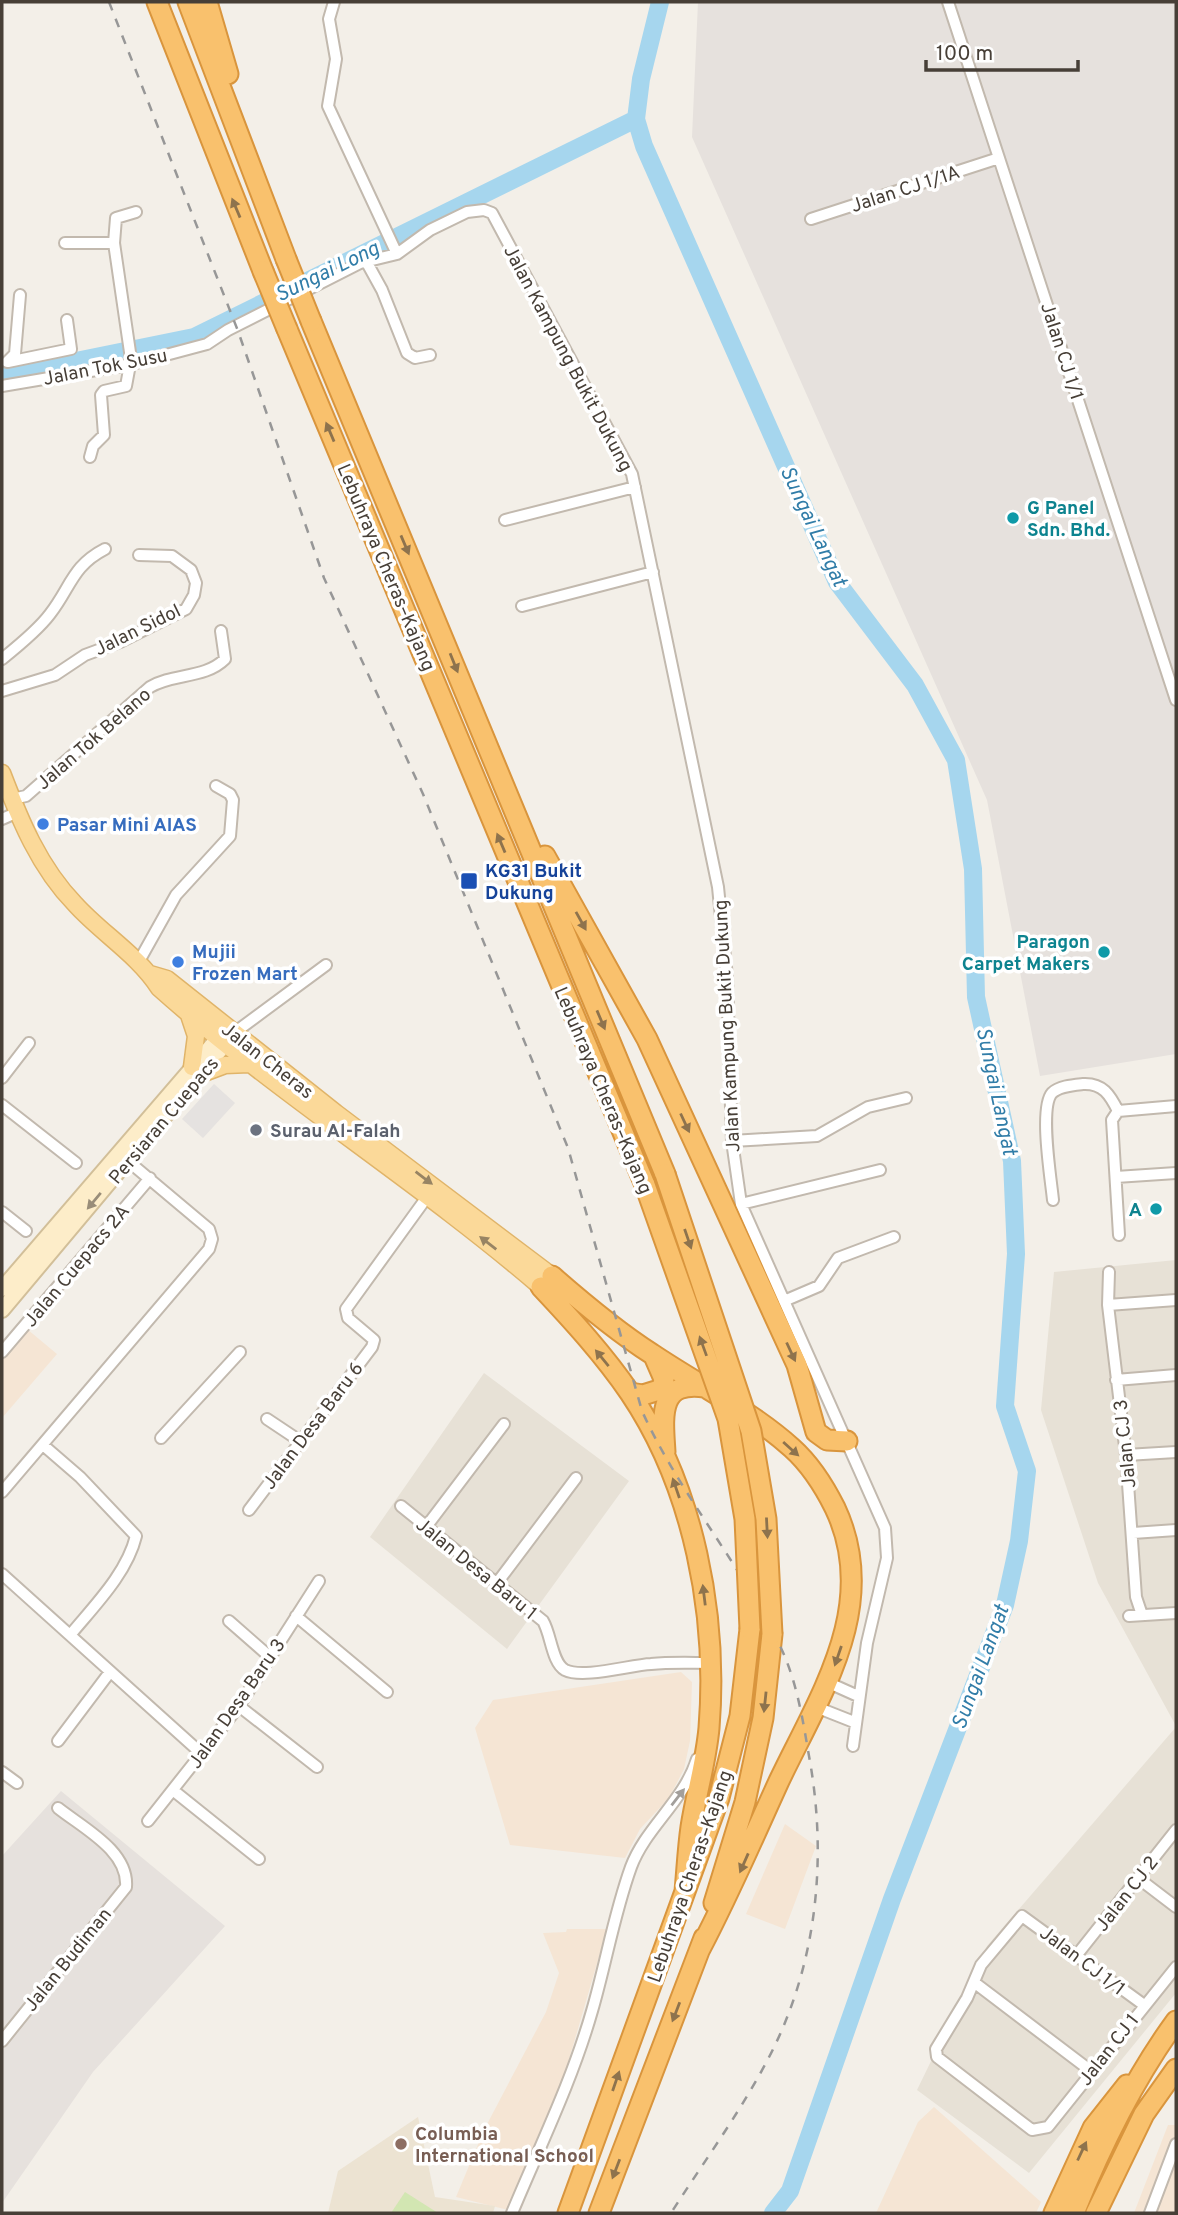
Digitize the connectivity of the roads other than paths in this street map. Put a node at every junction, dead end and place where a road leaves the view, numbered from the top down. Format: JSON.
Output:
{"nodes":[{"id":1,"x":157,"y":2,"type":"edge"},
{"id":2,"x":188,"y":2,"type":"edge"},
{"id":3,"x":207,"y":2,"type":"edge"},
{"id":4,"x":334,"y":2,"type":"edge"},
{"id":5,"x":948,"y":2,"type":"edge"},
{"id":6,"x":243,"y":146,"type":"junction"},
{"id":7,"x":999,"y":158,"type":"junction"},
{"id":8,"x":135,"y":212,"type":"dead end"},
{"id":9,"x":811,"y":219,"type":"dead end"},
{"id":10,"x":65,"y":243,"type":"dead end"},
{"id":11,"x":114,"y":243,"type":"junction"},
{"id":12,"x":396,"y":250,"type":"junction"},
{"id":13,"x":366,"y":261,"type":"junction"},
{"id":14,"x":20,"y":295,"type":"dead end"},
{"id":15,"x":67,"y":320,"type":"dead end"},
{"id":16,"x":430,"y":355,"type":"dead end"},
{"id":17,"x":132,"y":362,"type":"junction"},
{"id":18,"x":5,"y":363,"type":"edge"},
{"id":19,"x":2,"y":386,"type":"edge"},
{"id":20,"x":90,"y":457,"type":"dead end"},
{"id":21,"x":635,"y":487,"type":"junction"},
{"id":22,"x":505,"y":520,"type":"dead end"},
{"id":23,"x":105,"y":549,"type":"dead end"},
{"id":24,"x":139,"y":555,"type":"dead end"},
{"id":25,"x":653,"y":572,"type":"junction"},
{"id":26,"x":522,"y":606,"type":"dead end"},
{"id":27,"x":221,"y":631,"type":"dead end"},
{"id":28,"x":2,"y":659,"type":"edge"},
{"id":29,"x":2,"y":691,"type":"edge"},
{"id":30,"x":1176,"y":700,"type":"edge"},
{"id":31,"x":2,"y":773,"type":"edge"},
{"id":32,"x":500,"y":776,"type":"junction"},
{"id":33,"x":216,"y":786,"type":"dead end"},
{"id":34,"x":15,"y":806,"type":"junction"},
{"id":35,"x":2,"y":819,"type":"edge"},
{"id":36,"x":326,"y":965,"type":"dead end"},
{"id":37,"x":144,"y":969,"type":"junction"},
{"id":38,"x":188,"y":1013,"type":"junction"},
{"id":39,"x":226,"y":1039,"type":"junction"},
{"id":40,"x":29,"y":1043,"type":"dead end"},
{"id":41,"x":249,"y":1064,"type":"junction"},
{"id":42,"x":197,"y":1071,"type":"junction"},
{"id":43,"x":2,"y":1078,"type":"edge"},
{"id":44,"x":906,"y":1098,"type":"dead end"},
{"id":45,"x":2,"y":1105,"type":"edge"},
{"id":46,"x":1176,"y":1106,"type":"edge"},
{"id":47,"x":1118,"y":1111,"type":"junction"},
{"id":48,"x":733,"y":1141,"type":"junction"},
{"id":49,"x":128,"y":1161,"type":"junction"},
{"id":50,"x":76,"y":1163,"type":"dead end"},
{"id":51,"x":880,"y":1170,"type":"dead end"},
{"id":52,"x":1176,"y":1172,"type":"edge"},
{"id":53,"x":1116,"y":1177,"type":"junction"},
{"id":54,"x":150,"y":1178,"type":"junction"},
{"id":55,"x":427,"y":1197,"type":"junction"},
{"id":56,"x":1053,"y":1200,"type":"dead end"},
{"id":57,"x":741,"y":1204,"type":"junction"},
{"id":58,"x":2,"y":1212,"type":"edge"},
{"id":59,"x":26,"y":1231,"type":"dead end"},
{"id":60,"x":1119,"y":1236,"type":"dead end"},
{"id":61,"x":894,"y":1237,"type":"dead end"},
{"id":62,"x":1109,"y":1272,"type":"dead end"},
{"id":63,"x":546,"y":1281,"type":"junction"},
{"id":64,"x":2,"y":1289,"type":"edge"},
{"id":65,"x":1176,"y":1300,"type":"edge"},
{"id":66,"x":784,"y":1301,"type":"junction"},
{"id":67,"x":1108,"y":1305,"type":"junction"},
{"id":68,"x":2,"y":1310,"type":"edge"},
{"id":69,"x":2,"y":1352,"type":"edge"},
{"id":70,"x":240,"y":1352,"type":"dead end"},
{"id":71,"x":654,"y":1356,"type":"junction"},
{"id":72,"x":1176,"y":1376,"type":"edge"},
{"id":73,"x":1116,"y":1380,"type":"junction"},
{"id":74,"x":707,"y":1388,"type":"junction"},
{"id":75,"x":630,"y":1394,"type":"junction"},
{"id":76,"x":267,"y":1419,"type":"dead end"},
{"id":77,"x":504,"y":1424,"type":"dead end"},
{"id":78,"x":161,"y":1438,"type":"dead end"},
{"id":79,"x":300,"y":1441,"type":"junction"},
{"id":80,"x":847,"y":1441,"type":"junction"},
{"id":81,"x":43,"y":1446,"type":"junction"},
{"id":82,"x":1176,"y":1452,"type":"edge"},
{"id":83,"x":1125,"y":1455,"type":"junction"},
{"id":84,"x":665,"y":1456,"type":"junction"},
{"id":85,"x":576,"y":1478,"type":"dead end"},
{"id":86,"x":2,"y":1492,"type":"edge"},
{"id":87,"x":401,"y":1506,"type":"dead end"},
{"id":88,"x":249,"y":1510,"type":"dead end"},
{"id":89,"x":426,"y":1527,"type":"junction"},
{"id":90,"x":1176,"y":1530,"type":"edge"},
{"id":91,"x":1133,"y":1533,"type":"junction"},
{"id":92,"x":2,"y":1575,"type":"edge"},
{"id":93,"x":319,"y":1581,"type":"dead end"},
{"id":94,"x":497,"y":1583,"type":"junction"},
{"id":95,"x":1176,"y":1613,"type":"edge"},
{"id":96,"x":1142,"y":1615,"type":"junction"},
{"id":97,"x":296,"y":1616,"type":"junction"},
{"id":98,"x":1129,"y":1616,"type":"dead end"},
{"id":99,"x":229,"y":1621,"type":"dead end"},
{"id":100,"x":71,"y":1634,"type":"junction"},
{"id":101,"x":270,"y":1657,"type":"junction"},
{"id":102,"x":711,"y":1663,"type":"junction"},
{"id":103,"x":110,"y":1672,"type":"junction"},
{"id":104,"x":829,"y":1683,"type":"junction"},
{"id":105,"x":387,"y":1692,"type":"dead end"},
{"id":106,"x":858,"y":1696,"type":"junction"},
{"id":107,"x":239,"y":1706,"type":"junction"},
{"id":108,"x":816,"y":1707,"type":"junction"},
{"id":109,"x":855,"y":1722,"type":"junction"},
{"id":110,"x":709,"y":1724,"type":"junction"},
{"id":111,"x":58,"y":1741,"type":"dead end"},
{"id":112,"x":853,"y":1746,"type":"dead end"},
{"id":113,"x":202,"y":1754,"type":"junction"},
{"id":114,"x":317,"y":1767,"type":"dead end"},
{"id":115,"x":2,"y":1772,"type":"edge"},
{"id":116,"x":17,"y":1783,"type":"dead end"},
{"id":117,"x":174,"y":1791,"type":"junction"},
{"id":118,"x":58,"y":1808,"type":"dead end"},
{"id":119,"x":148,"y":1821,"type":"dead end"},
{"id":120,"x":1176,"y":1830,"type":"edge"},
{"id":121,"x":259,"y":1859,"type":"dead end"},
{"id":122,"x":1138,"y":1878,"type":"junction"},
{"id":123,"x":685,"y":1891,"type":"junction"},
{"id":124,"x":1176,"y":1907,"type":"edge"},
{"id":125,"x":700,"y":1949,"type":"junction"},
{"id":126,"x":1076,"y":1956,"type":"junction"},
{"id":127,"x":1176,"y":1966,"type":"edge"},
{"id":128,"x":975,"y":1983,"type":"junction"},
{"id":129,"x":1144,"y":2005,"type":"junction"},
{"id":130,"x":1176,"y":2021,"type":"edge"},
{"id":131,"x":2,"y":2041,"type":"edge"},
{"id":132,"x":1176,"y":2068,"type":"edge"},
{"id":133,"x":1143,"y":2070,"type":"junction"},
{"id":134,"x":1091,"y":2071,"type":"junction"},
{"id":135,"x":1169,"y":2085,"type":"edge"},
{"id":136,"x":594,"y":2144,"type":"junction"},
{"id":137,"x":1129,"y":2144,"type":"junction"},
{"id":138,"x":1176,"y":2144,"type":"edge"},
{"id":139,"x":512,"y":2213,"type":"edge"},
{"id":140,"x":560,"y":2213,"type":"edge"},
{"id":141,"x":568,"y":2213,"type":"edge"},
{"id":142,"x":599,"y":2213,"type":"edge"},
{"id":143,"x":1054,"y":2213,"type":"edge"},
{"id":144,"x":1074,"y":2213,"type":"edge"},
{"id":145,"x":1096,"y":2213,"type":"edge"},
{"id":146,"x":1111,"y":2213,"type":"edge"},
{"id":147,"x":1150,"y":2213,"type":"edge"}],
"edges":[{"from":123,"to":1,"type":"highway","name":"Lebuhraya Cheras–Kajang","one_way":true,"bridge":true},
{"from":2,"to":6,"type":"highway","name":"Lebuhraya Cheras–Kajang"},
{"from":3,"to":6,"type":"highway"},
{"from":4,"to":12,"type":"street"},
{"from":5,"to":7,"type":"street","name":"Jalan CJ 1/1"},
{"from":6,"to":32,"type":"highway","name":"Lebuhraya Cheras–Kajang","one_way":true,"bridge":true},
{"from":7,"to":9,"type":"street","name":"Jalan CJ 1/1A"},
{"from":7,"to":30,"type":"street","name":"Jalan CJ 1/1"},
{"from":8,"to":11,"type":"street"},
{"from":10,"to":11,"type":"street"},
{"from":11,"to":17,"type":"street"},
{"from":12,"to":13,"type":"street","name":"Jalan Tok Susu"},
{"from":12,"to":21,"type":"street","name":"Jalan Kampung Bukit Dukung"},
{"from":13,"to":16,"type":"street"},
{"from":13,"to":17,"type":"street","name":"Jalan Tok Susu"},
{"from":14,"to":18,"type":"street"},
{"from":15,"to":18,"type":"street"},
{"from":17,"to":19,"type":"street","name":"Jalan Tok Susu"},
{"from":17,"to":20,"type":"street"},
{"from":21,"to":22,"type":"street"},
{"from":21,"to":25,"type":"street","name":"Jalan Kampung Bukit Dukung"},
{"from":23,"to":28,"type":"street"},
{"from":24,"to":29,"type":"street","name":"Jalan Sidol"},
{"from":25,"to":26,"type":"street"},
{"from":25,"to":48,"type":"street","name":"Jalan Kampung Bukit Dukung"},
{"from":27,"to":34,"type":"street","name":"Jalan Tok Belano"},
{"from":31,"to":34,"type":"main road","name":"Jalan Cheras"},
{"from":32,"to":80,"type":"highway","one_way":true},
{"from":32,"to":125,"type":"highway","name":"Lebuhraya Cheras–Kajang","one_way":true,"bridge":true},
{"from":33,"to":37,"type":"street"},
{"from":34,"to":35,"type":"street"},
{"from":34,"to":37,"type":"main road","name":"Jalan Cheras"},
{"from":36,"to":39,"type":"street"},
{"from":37,"to":38,"type":"main road","name":"Jalan Cheras"},
{"from":37,"to":39,"type":"main road","name":"Jalan Cheras"},
{"from":38,"to":39,"type":"main road","name":"Jalan Cheras"},
{"from":38,"to":42,"type":"main road"},
{"from":39,"to":41,"type":"main road","name":"Jalan Cheras"},
{"from":39,"to":42,"type":"street","name":"Persiaran Cuepacs"},
{"from":39,"to":63,"type":"main road","name":"Jalan Cheras","one_way":true},
{"from":40,"to":43,"type":"street"},
{"from":41,"to":42,"type":"main road"},
{"from":41,"to":55,"type":"main road","name":"Jalan Cheras"},
{"from":42,"to":49,"type":"street","name":"Persiaran Cuepacs"},
{"from":42,"to":64,"type":"street","name":"Persiaran Cuepacs"},
{"from":44,"to":48,"type":"street"},
{"from":45,"to":50,"type":"street"},
{"from":46,"to":47,"type":"street"},
{"from":47,"to":53,"type":"street"},
{"from":47,"to":56,"type":"street"},
{"from":48,"to":57,"type":"street","name":"Jalan Kampung Bukit Dukung"},
{"from":49,"to":54,"type":"street"},
{"from":49,"to":68,"type":"street","name":"Persiaran Cuepacs","one_way":true},
{"from":51,"to":57,"type":"street"},
{"from":52,"to":53,"type":"street"},
{"from":53,"to":60,"type":"street"},
{"from":54,"to":69,"type":"street","name":"Jalan Cuepacs 2A"},
{"from":54,"to":81,"type":"street"},
{"from":63,"to":55,"type":"main road","name":"Jalan Cheras","one_way":true},
{"from":55,"to":79,"type":"street","name":"Jalan Desa Baru 6"},
{"from":57,"to":66,"type":"street","name":"Jalan Kampung Bukit Dukung"},
{"from":58,"to":59,"type":"street"},
{"from":61,"to":66,"type":"street"},
{"from":62,"to":67,"type":"street","name":"Jalan CJ 3"},
{"from":63,"to":71,"type":"highway"},
{"from":75,"to":63,"type":"highway","one_way":true},
{"from":65,"to":67,"type":"street"},
{"from":66,"to":80,"type":"street","name":"Jalan Kampung Bukit Dukung"},
{"from":67,"to":73,"type":"street","name":"Jalan CJ 3"},
{"from":70,"to":78,"type":"street"},
{"from":71,"to":74,"type":"highway"},
{"from":71,"to":75,"type":"highway"},
{"from":72,"to":73,"type":"street"},
{"from":73,"to":83,"type":"street","name":"Jalan CJ 3"},
{"from":74,"to":84,"type":"highway"},
{"from":74,"to":104,"type":"highway","one_way":true},
{"from":75,"to":84,"type":"highway"},
{"from":76,"to":79,"type":"street"},
{"from":77,"to":89,"type":"street"},
{"from":79,"to":88,"type":"street","name":"Jalan Desa Baru 6"},
{"from":80,"to":106,"type":"street","name":"Jalan Kampung Bukit Dukung"},
{"from":81,"to":86,"type":"street"},
{"from":81,"to":100,"type":"street"},
{"from":82,"to":83,"type":"street"},
{"from":83,"to":91,"type":"street","name":"Jalan CJ 3"},
{"from":102,"to":84,"type":"highway","one_way":true},
{"from":85,"to":94,"type":"street"},
{"from":87,"to":89,"type":"street","name":"Jalan Desa Baru 1"},
{"from":89,"to":94,"type":"street","name":"Jalan Desa Baru 1"},
{"from":90,"to":91,"type":"street"},
{"from":91,"to":96,"type":"street","name":"Jalan CJ 3"},
{"from":92,"to":100,"type":"street"},
{"from":93,"to":97,"type":"street","name":"Jalan Desa Baru 3"},
{"from":94,"to":102,"type":"street","name":"Jalan Desa Baru 1"},
{"from":95,"to":96,"type":"street"},
{"from":96,"to":98,"type":"street"},
{"from":97,"to":101,"type":"street","name":"Jalan Desa Baru 3"},
{"from":97,"to":105,"type":"street"},
{"from":99,"to":101,"type":"street"},
{"from":100,"to":103,"type":"street"},
{"from":101,"to":107,"type":"street","name":"Jalan Desa Baru 3"},
{"from":102,"to":110,"type":"highway"},
{"from":103,"to":111,"type":"street"},
{"from":103,"to":113,"type":"street"},
{"from":104,"to":106,"type":"street"},
{"from":104,"to":108,"type":"highway"},
{"from":106,"to":109,"type":"street","name":"Jalan Kampung Bukit Dukung"},
{"from":107,"to":113,"type":"street","name":"Jalan Desa Baru 3"},
{"from":107,"to":114,"type":"street"},
{"from":108,"to":109,"type":"street"},
{"from":108,"to":125,"type":"highway","one_way":true},
{"from":109,"to":112,"type":"street","name":"Jalan Kampung Bukit Dukung"},
{"from":110,"to":123,"type":"highway"},
{"from":139,"to":110,"type":"street","one_way":true},
{"from":113,"to":117,"type":"street","name":"Jalan Desa Baru 3"},
{"from":115,"to":116,"type":"street"},
{"from":117,"to":119,"type":"street","name":"Jalan Desa Baru 3"},
{"from":117,"to":121,"type":"street"},
{"from":118,"to":131,"type":"street","name":"Jalan Budiman"},
{"from":120,"to":122,"type":"street","name":"Jalan CJ 2"},
{"from":122,"to":124,"type":"street"},
{"from":122,"to":126,"type":"street","name":"Jalan CJ 2"},
{"from":136,"to":123,"type":"highway","name":"Lebuhraya Cheras–Kajang","one_way":true},
{"from":125,"to":142,"type":"highway","name":"Lebuhraya Cheras–Kajang","one_way":true},
{"from":126,"to":128,"type":"street","name":"Jalan CJ 1/1"},
{"from":126,"to":129,"type":"street","name":"Jalan CJ 1/1"},
{"from":127,"to":129,"type":"street","name":"Jalan CJ 1"},
{"from":128,"to":134,"type":"street"},
{"from":128,"to":134,"type":"street","name":"Jalan CJ 1"},
{"from":129,"to":134,"type":"street","name":"Jalan CJ 1"},
{"from":130,"to":133,"type":"highway"},
{"from":132,"to":135,"type":"highway"},
{"from":143,"to":133,"type":"highway","one_way":true},
{"from":133,"to":144,"type":"highway"},
{"from":135,"to":137,"type":"highway"},
{"from":136,"to":140,"type":"highway"},
{"from":136,"to":141,"type":"highway","name":"Lebuhraya Cheras–Kajang"},
{"from":137,"to":145,"type":"highway"},
{"from":137,"to":146,"type":"highway"},
{"from":138,"to":147,"type":"street"}]}
